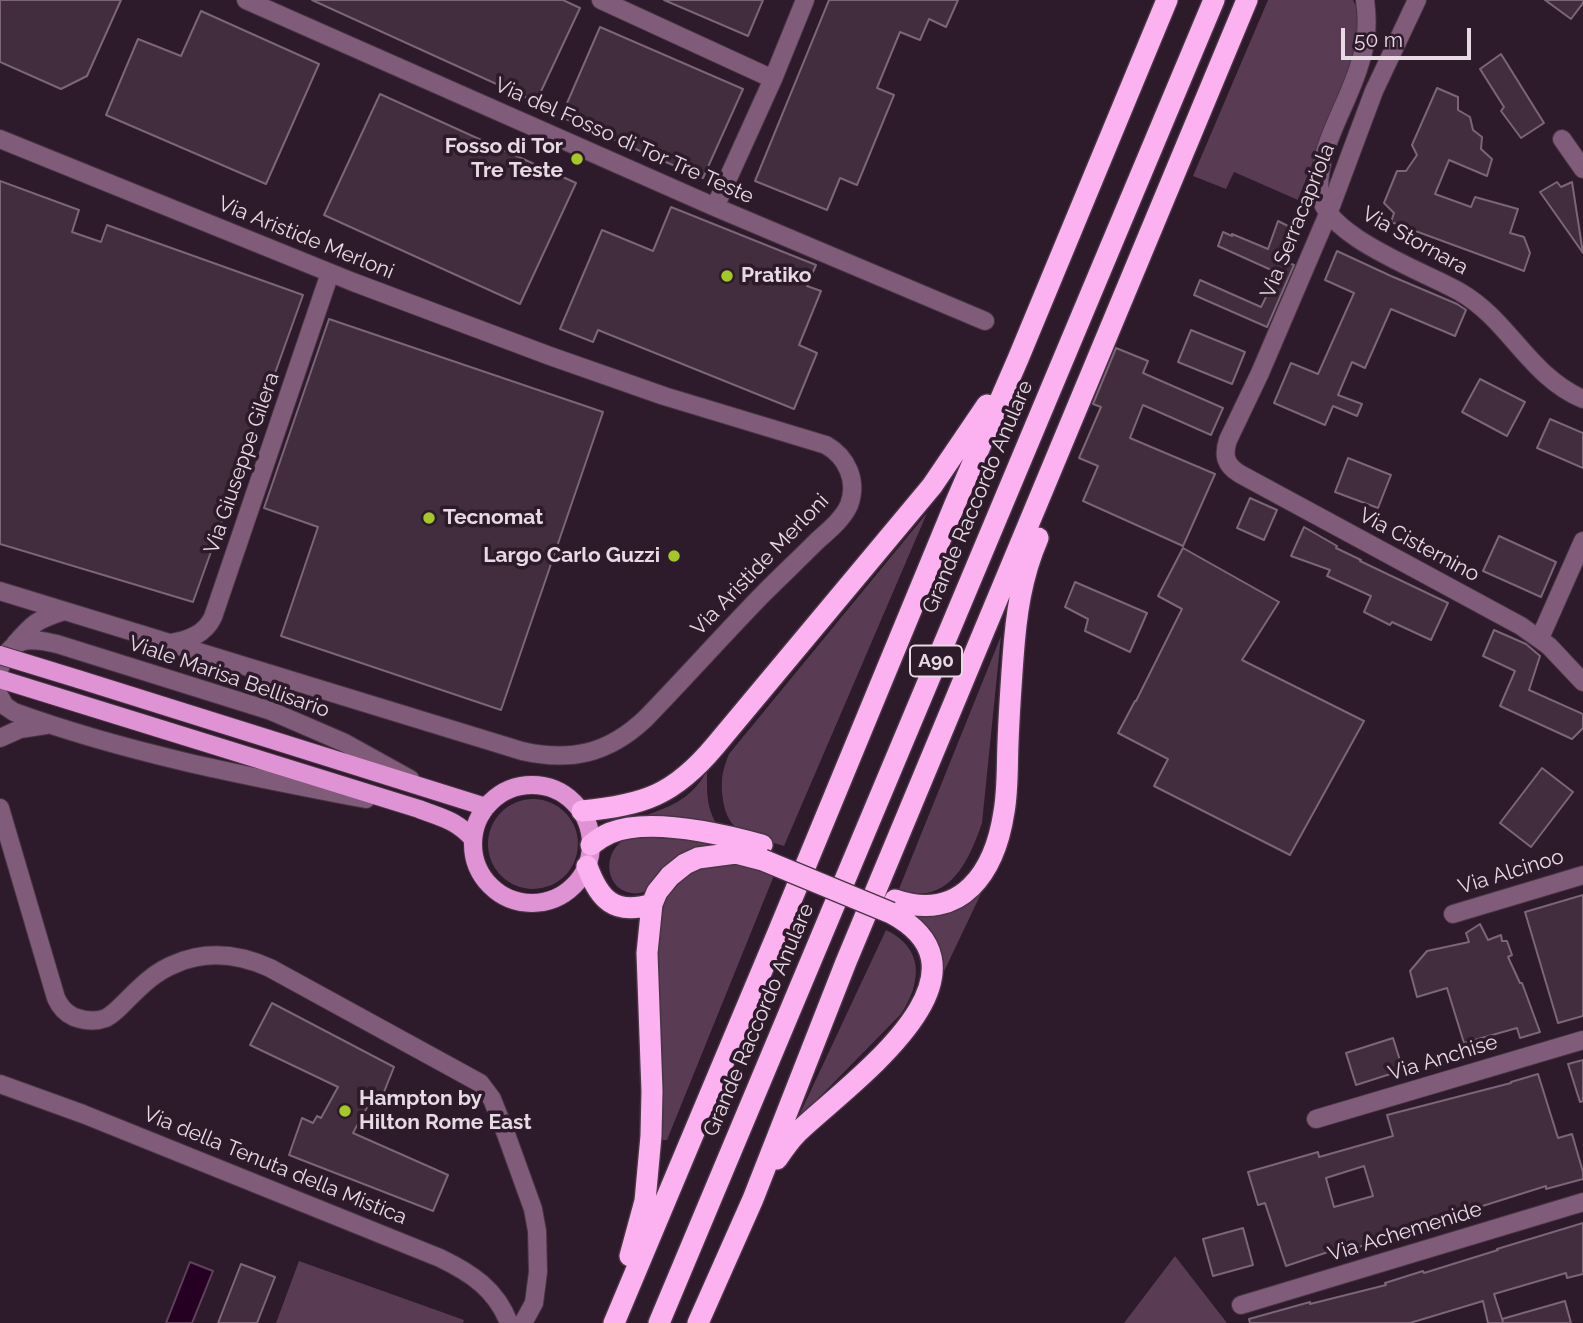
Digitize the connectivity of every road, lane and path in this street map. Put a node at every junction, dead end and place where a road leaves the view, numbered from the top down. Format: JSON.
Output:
{"nodes":[{"id":1,"x":246,"y":0,"type":"edge"},
{"id":2,"x":601,"y":0,"type":"edge"},
{"id":3,"x":805,"y":0,"type":"edge"},
{"id":4,"x":1167,"y":0,"type":"edge"},
{"id":5,"x":1213,"y":0,"type":"edge"},
{"id":6,"x":1247,"y":0,"type":"edge"},
{"id":7,"x":1365,"y":0,"type":"edge"},
{"id":8,"x":1417,"y":0,"type":"edge"},
{"id":9,"x":773,"y":79,"type":"junction"},
{"id":10,"x":0,"y":139,"type":"edge"},
{"id":11,"x":1562,"y":139,"type":"dead end"},
{"id":12,"x":1583,"y":169,"type":"edge"},
{"id":13,"x":715,"y":207,"type":"junction"},
{"id":14,"x":1328,"y":214,"type":"junction"},
{"id":15,"x":330,"y":273,"type":"junction"},
{"id":16,"x":985,"y":321,"type":"dead end"},
{"id":17,"x":1018,"y":359,"type":"junction"},
{"id":18,"x":1583,"y":399,"type":"edge"},
{"id":19,"x":1068,"y":429,"type":"junction"},
{"id":20,"x":1225,"y":459,"type":"joint"},
{"id":21,"x":1583,"y":541,"type":"edge"},
{"id":22,"x":0,"y":591,"type":"edge"},
{"id":23,"x":64,"y":611,"type":"junction"},
{"id":24,"x":1540,"y":638,"type":"junction"},
{"id":25,"x":171,"y":643,"type":"junction"},
{"id":26,"x":7,"y":649,"type":"edge"},
{"id":27,"x":0,"y":668,"type":"edge"},
{"id":28,"x":0,"y":679,"type":"edge"},
{"id":29,"x":1583,"y":682,"type":"edge"},
{"id":30,"x":0,"y":696,"type":"edge"},
{"id":31,"x":51,"y":724,"type":"junction"},
{"id":32,"x":0,"y":738,"type":"edge"},
{"id":33,"x":435,"y":792,"type":"junction"},
{"id":34,"x":486,"y":807,"type":"junction"},
{"id":35,"x":0,"y":808,"type":"edge"},
{"id":36,"x":419,"y":809,"type":"junction"},
{"id":37,"x":582,"y":811,"type":"junction"},
{"id":38,"x":473,"y":839,"type":"junction"},
{"id":39,"x":591,"y":845,"type":"junction"},
{"id":40,"x":767,"y":854,"type":"junction"},
{"id":41,"x":587,"y":866,"type":"junction"},
{"id":42,"x":1583,"y":874,"type":"edge"},
{"id":43,"x":652,"y":904,"type":"junction"},
{"id":44,"x":893,"y":907,"type":"junction"},
{"id":45,"x":1453,"y":914,"type":"dead end"},
{"id":46,"x":1583,"y":1040,"type":"edge"},
{"id":47,"x":0,"y":1084,"type":"edge"},
{"id":48,"x":1317,"y":1119,"type":"dead end"},
{"id":49,"x":753,"y":1199,"type":"junction"},
{"id":50,"x":1583,"y":1202,"type":"edge"},
{"id":51,"x":1241,"y":1305,"type":"dead end"},
{"id":52,"x":509,"y":1323,"type":"edge"},
{"id":53,"x":523,"y":1323,"type":"edge"},
{"id":54,"x":613,"y":1323,"type":"edge"},
{"id":55,"x":659,"y":1323,"type":"edge"},
{"id":56,"x":698,"y":1323,"type":"edge"}],
"edges":[{"from":1,"to":13,"type":"street","name":"Via del Fosso di Tor Tre Teste"},
{"from":2,"to":9,"type":"street"},
{"from":3,"to":9,"type":"street"},
{"from":4,"to":17,"type":"highway","name":"Grande Raccordo Anulare","number":"A90"},
{"from":5,"to":55,"type":"highway","name":"Grande Raccordo Anulare","number":"A90"},
{"from":6,"to":19,"type":"highway"},
{"from":7,"to":14,"type":"street","name":"Via Stornara"},
{"from":8,"to":14,"type":"street","name":"Via Serracapriola"},
{"from":9,"to":13,"type":"street"},
{"from":10,"to":15,"type":"street","name":"Via Aristide Merloni"},
{"from":11,"to":12,"type":"street"},
{"from":13,"to":16,"type":"street","name":"Via del Fosso di Tor Tre Teste"},
{"from":14,"to":18,"type":"street","name":"Via Stornara"},
{"from":14,"to":20,"type":"street","name":"Via Serracapriola"},
{"from":15,"to":25,"type":"street","name":"Via Giuseppe Gilera"},
{"from":15,"to":25,"type":"street","name":"Via Aristide Merloni"},
{"from":17,"to":37,"type":"highway"},
{"from":17,"to":54,"type":"highway","name":"Grande Raccordo Anulare","number":"A90"},
{"from":19,"to":44,"type":"highway"},
{"from":19,"to":49,"type":"highway"},
{"from":20,"to":24,"type":"street","name":"Via Cisternino"},
{"from":21,"to":24,"type":"street"},
{"from":22,"to":23,"type":"street","name":"Via Aristide Merloni"},
{"from":23,"to":25,"type":"street","name":"Via Aristide Merloni"},
{"from":23,"to":26,"type":"street"},
{"from":24,"to":29,"type":"street","name":"Via Cisternino"},
{"from":26,"to":27,"type":"street"},
{"from":26,"to":33,"type":"main road","name":"Viale Marisa Bellisario","bridge":true},
{"from":26,"to":33,"type":"street","name":"Viale Marisa Bellisario"},
{"from":28,"to":36,"type":"main road"},
{"from":30,"to":31,"type":"street"},
{"from":31,"to":32,"type":"street"},
{"from":31,"to":36,"type":"street"},
{"from":33,"to":34,"type":"main road","name":"Viale Marisa Bellisario"},
{"from":34,"to":37,"type":"main road"},
{"from":34,"to":38,"type":"main road"},
{"from":35,"to":53,"type":"street"},
{"from":36,"to":38,"type":"main road"},
{"from":37,"to":39,"type":"main road"},
{"from":38,"to":41,"type":"main road"},
{"from":39,"to":40,"type":"highway"},
{"from":39,"to":41,"type":"main road"},
{"from":40,"to":43,"type":"highway"},
{"from":40,"to":44,"type":"highway","bridge":true},
{"from":41,"to":43,"type":"highway"},
{"from":42,"to":45,"type":"street","name":"Via Alcinoo"},
{"from":43,"to":54,"type":"highway"},
{"from":44,"to":49,"type":"highway"},
{"from":46,"to":48,"type":"street","name":"Via Anchise"},
{"from":47,"to":52,"type":"street","name":"Via della Tenuta della Mistica"},
{"from":49,"to":56,"type":"highway"},
{"from":50,"to":51,"type":"street","name":"Via Achemenide"}]}
